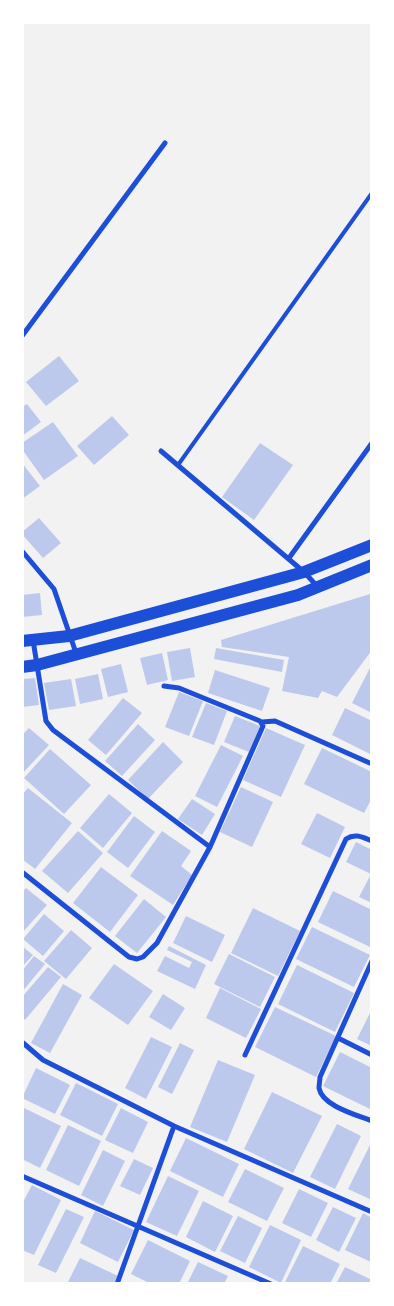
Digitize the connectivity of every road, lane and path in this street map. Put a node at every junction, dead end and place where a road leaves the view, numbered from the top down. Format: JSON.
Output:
{"nodes":[{"id":1,"x":165,"y":143,"type":"dead end"},
{"id":2,"x":372,"y":193,"type":"edge"},
{"id":3,"x":22,"y":336,"type":"edge"},
{"id":4,"x":372,"y":443,"type":"edge"},
{"id":5,"x":161,"y":451,"type":"dead end"},
{"id":6,"x":178,"y":465,"type":"junction"},
{"id":7,"x":372,"y":545,"type":"edge"},
{"id":8,"x":22,"y":551,"type":"edge"},
{"id":9,"x":289,"y":558,"type":"junction"},
{"id":10,"x":372,"y":565,"type":"edge"},
{"id":11,"x":304,"y":572,"type":"junction"},
{"id":12,"x":318,"y":587,"type":"junction"},
{"id":13,"x":68,"y":636,"type":"junction"},
{"id":14,"x":28,"y":640,"type":"edge"},
{"id":15,"x":76,"y":654,"type":"junction"},
{"id":16,"x":37,"y":665,"type":"junction"},
{"id":17,"x":22,"y":667,"type":"edge"},
{"id":18,"x":164,"y":686,"type":"dead end"},
{"id":19,"x":262,"y":722,"type":"junction"},
{"id":20,"x":372,"y":764,"type":"edge"},
{"id":21,"x":372,"y":841,"type":"edge"},
{"id":22,"x":210,"y":847,"type":"junction"},
{"id":23,"x":22,"y":872,"type":"edge"},
{"id":24,"x":372,"y":961,"type":"edge"},
{"id":25,"x":338,"y":1038,"type":"junction"},
{"id":26,"x":22,"y":1042,"type":"edge"},
{"id":27,"x":245,"y":1055,"type":"dead end"},
{"id":28,"x":372,"y":1055,"type":"edge"},
{"id":29,"x":372,"y":1121,"type":"edge"},
{"id":30,"x":174,"y":1126,"type":"junction"},
{"id":31,"x":22,"y":1176,"type":"edge"},
{"id":32,"x":372,"y":1212,"type":"edge"},
{"id":33,"x":139,"y":1226,"type":"junction"},
{"id":34,"x":117,"y":1284,"type":"edge"},
{"id":35,"x":271,"y":1284,"type":"edge"}],
"edges":[{"from":1,"to":3,"type":"street"},
{"from":2,"to":6,"type":"lane"},
{"from":4,"to":9,"type":"street"},
{"from":5,"to":6,"type":"street"},
{"from":6,"to":9,"type":"street"},
{"from":7,"to":11,"type":"main road"},
{"from":8,"to":13,"type":"street"},
{"from":9,"to":11,"type":"street"},
{"from":10,"to":12,"type":"main road"},
{"from":11,"to":12,"type":"street"},
{"from":11,"to":13,"type":"main road"},
{"from":12,"to":15,"type":"main road"},
{"from":13,"to":14,"type":"main road"},
{"from":13,"to":15,"type":"street"},
{"from":14,"to":16,"type":"street"},
{"from":15,"to":16,"type":"main road"},
{"from":16,"to":17,"type":"main road"},
{"from":16,"to":22,"type":"street"},
{"from":18,"to":19,"type":"street"},
{"from":19,"to":20,"type":"street"},
{"from":19,"to":22,"type":"street"},
{"from":21,"to":27,"type":"street"},
{"from":22,"to":23,"type":"street"},
{"from":24,"to":25,"type":"street"},
{"from":25,"to":28,"type":"street"},
{"from":25,"to":29,"type":"street"},
{"from":26,"to":30,"type":"street"},
{"from":30,"to":32,"type":"street"},
{"from":30,"to":33,"type":"street"},
{"from":31,"to":33,"type":"street"},
{"from":33,"to":34,"type":"street"},
{"from":33,"to":35,"type":"street"}]}
